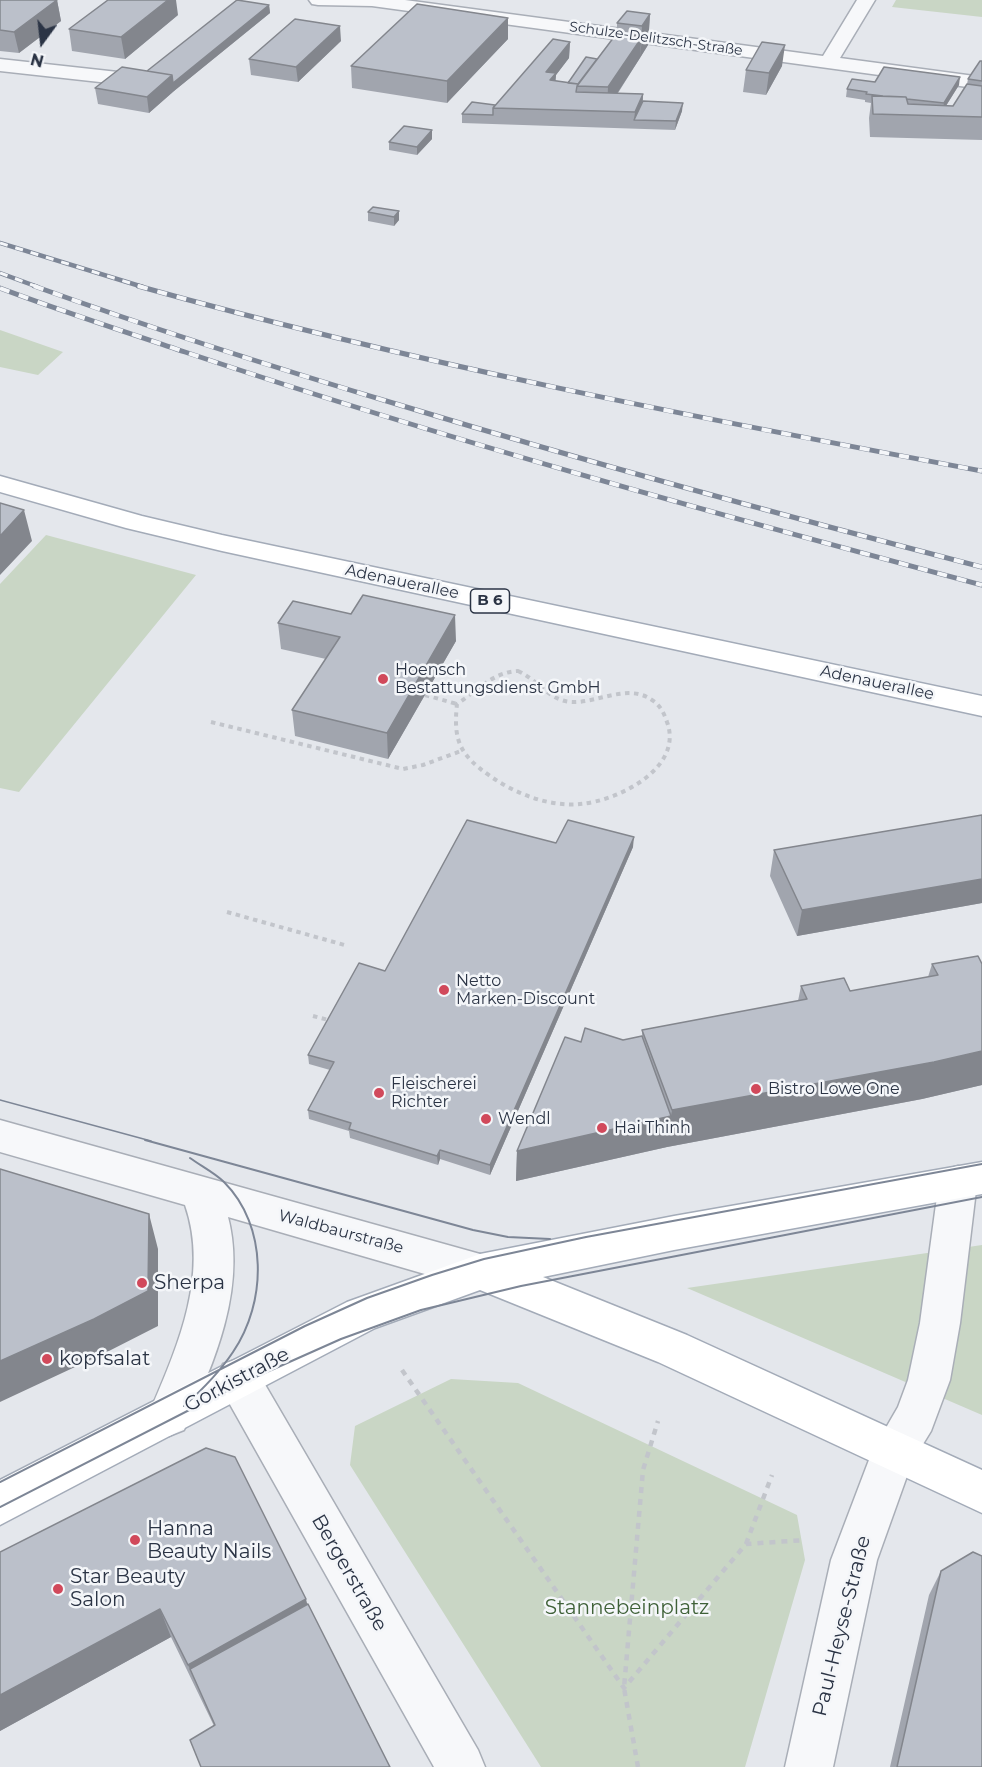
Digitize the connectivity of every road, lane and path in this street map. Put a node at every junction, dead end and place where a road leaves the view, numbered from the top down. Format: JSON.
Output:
{"nodes":[{"id":1,"x":318,"y":0,"type":"edge"},
{"id":2,"x":369,"y":0,"type":"edge"},
{"id":3,"x":866,"y":0,"type":"edge"},
{"id":4,"x":665,"y":24,"type":"dead end"},
{"id":5,"x":654,"y":39,"type":"junction"},
{"id":6,"x":828,"y":63,"type":"junction"},
{"id":7,"x":0,"y":65,"type":"edge"},
{"id":8,"x":118,"y":78,"type":"edge"},
{"id":9,"x":982,"y":83,"type":"edge"},
{"id":10,"x":0,"y":484,"type":"edge"},
{"id":11,"x":425,"y":695,"type":"edge"},
{"id":12,"x":457,"y":704,"type":"junction"},
{"id":13,"x":982,"y":706,"type":"edge"},
{"id":14,"x":211,"y":722,"type":"dead end"},
{"id":15,"x":461,"y":751,"type":"junction"},
{"id":16,"x":227,"y":912,"type":"dead end"},
{"id":17,"x":348,"y":946,"type":"dead end"},
{"id":18,"x":313,"y":1016,"type":"dead end"},
{"id":19,"x":333,"y":1021,"type":"edge"},
{"id":20,"x":0,"y":1136,"type":"edge"},
{"id":21,"x":970,"y":1180,"type":"edge"},
{"id":22,"x":201,"y":1194,"type":"junction"},
{"id":23,"x":480,"y":1272,"type":"junction"},
{"id":24,"x":402,"y":1370,"type":"dead end"},
{"id":25,"x":238,"y":1378,"type":"junction"},
{"id":26,"x":169,"y":1416,"type":"junction"},
{"id":27,"x":658,"y":1421,"type":"dead end"},
{"id":28,"x":894,"y":1452,"type":"junction"},
{"id":29,"x":772,"y":1475,"type":"dead end"},
{"id":30,"x":982,"y":1492,"type":"edge"},
{"id":31,"x":0,"y":1503,"type":"edge"},
{"id":32,"x":805,"y":1540,"type":"dead end"},
{"id":33,"x":746,"y":1544,"type":"junction"},
{"id":34,"x":624,"y":1688,"type":"junction"},
{"id":35,"x":461,"y":1767,"type":"edge"},
{"id":36,"x":638,"y":1767,"type":"edge"},
{"id":37,"x":809,"y":1767,"type":"edge"}],
"edges":[{"from":1,"to":2,"type":"street","name":"Schulze-Delitzsch-Straße"},
{"from":2,"to":5,"type":"street","name":"Schulze-Delitzsch-Straße"},
{"from":3,"to":6,"type":"street"},
{"from":4,"to":5,"type":"street"},
{"from":5,"to":6,"type":"street","name":"Schulze-Delitzsch-Straße"},
{"from":6,"to":9,"type":"street","name":"Schulze-Delitzsch-Straße"},
{"from":7,"to":8,"type":"street"},
{"from":10,"to":13,"type":"main road","name":"Adenauerallee","number":"B 6"},
{"from":11,"to":12,"type":"path"},
{"from":12,"to":15,"type":"path"},
{"from":12,"to":15,"type":"path"},
{"from":14,"to":15,"type":"path"},
{"from":16,"to":17,"type":"path"},
{"from":18,"to":19,"type":"path"},
{"from":20,"to":22,"type":"street","name":"Waldbaurstraße"},
{"from":21,"to":23,"type":"main road"},
{"from":21,"to":28,"type":"street"},
{"from":22,"to":23,"type":"street","name":"Waldbaurstraße"},
{"from":22,"to":26,"type":"street"},
{"from":23,"to":25,"type":"main road","name":"Gorkistraße"},
{"from":23,"to":28,"type":"main road"},
{"from":24,"to":34,"type":"path"},
{"from":25,"to":26,"type":"main road","name":"Gorkistraße"},
{"from":25,"to":35,"type":"street","name":"Bergerstraße"},
{"from":26,"to":31,"type":"main road","name":"Gorkistraße"},
{"from":27,"to":34,"type":"path"},
{"from":28,"to":30,"type":"main road"},
{"from":28,"to":37,"type":"street","name":"Paul-Heyse-Straße"},
{"from":29,"to":33,"type":"path"},
{"from":32,"to":33,"type":"path"},
{"from":33,"to":34,"type":"path"},
{"from":34,"to":36,"type":"path"}]}
